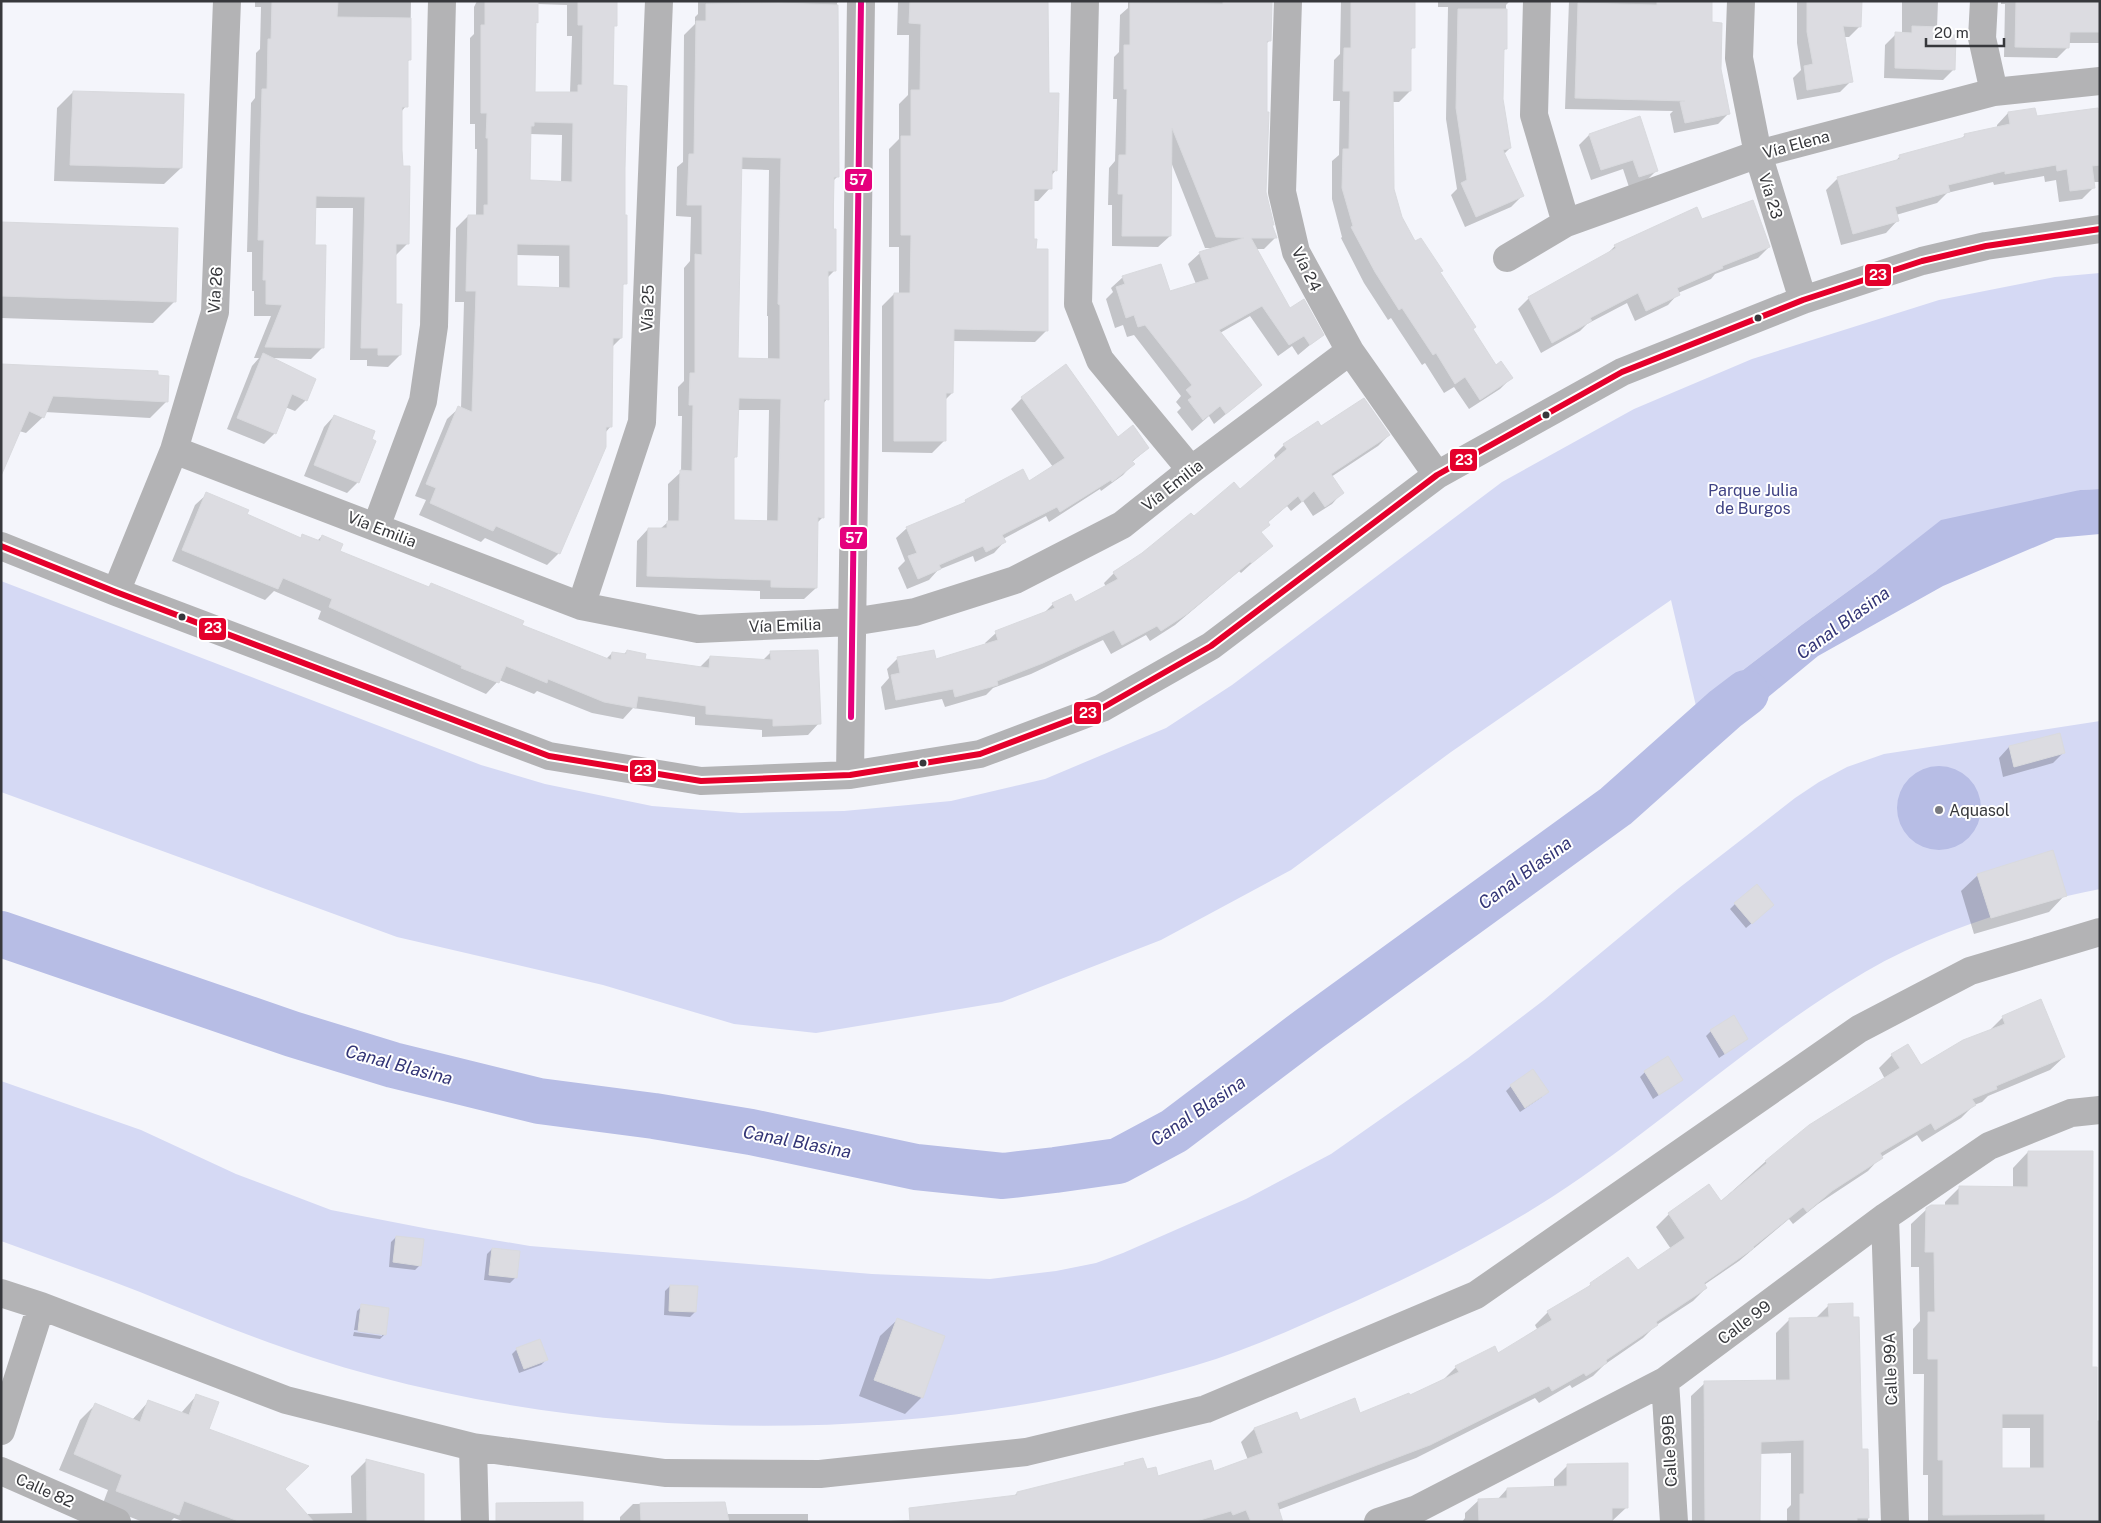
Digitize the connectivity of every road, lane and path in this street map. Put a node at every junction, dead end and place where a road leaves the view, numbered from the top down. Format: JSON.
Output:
{"nodes":[{"id":1,"x":227,"y":1,"type":"edge"},
{"id":2,"x":442,"y":1,"type":"edge"},
{"id":3,"x":660,"y":1,"type":"edge"},
{"id":4,"x":860,"y":1,"type":"edge"},
{"id":5,"x":1085,"y":1,"type":"edge"},
{"id":6,"x":1288,"y":1,"type":"edge"},
{"id":7,"x":1538,"y":1,"type":"edge"},
{"id":8,"x":1742,"y":1,"type":"edge"},
{"id":9,"x":1984,"y":1,"type":"edge"},
{"id":10,"x":2100,"y":81,"type":"edge"},
{"id":11,"x":1994,"y":92,"type":"junction"},
{"id":12,"x":1758,"y":154,"type":"junction"},
{"id":13,"x":1566,"y":223,"type":"junction"},
{"id":14,"x":2100,"y":229,"type":"edge"},
{"id":15,"x":1507,"y":258,"type":"dead end"},
{"id":16,"x":1803,"y":300,"type":"junction"},
{"id":17,"x":1350,"y":351,"type":"junction"},
{"id":18,"x":174,"y":450,"type":"junction"},
{"id":19,"x":1191,"y":470,"type":"junction"},
{"id":20,"x":1436,"y":474,"type":"junction"},
{"id":21,"x":376,"y":527,"type":"junction"},
{"id":22,"x":1,"y":546,"type":"edge"},
{"id":23,"x":116,"y":592,"type":"junction"},
{"id":24,"x":582,"y":606,"type":"junction"},
{"id":25,"x":852,"y":622,"type":"junction"},
{"id":26,"x":850,"y":775,"type":"junction"},
{"id":27,"x":2098,"y":938,"type":"edge"},
{"id":28,"x":2100,"y":1110,"type":"edge"},
{"id":29,"x":1885,"y":1217,"type":"junction"},
{"id":30,"x":1,"y":1293,"type":"edge"},
{"id":31,"x":42,"y":1306,"type":"junction"},
{"id":32,"x":1665,"y":1381,"type":"junction"},
{"id":33,"x":1,"y":1431,"type":"edge"},
{"id":34,"x":473,"y":1446,"type":"junction"},
{"id":35,"x":1,"y":1471,"type":"edge"},
{"id":36,"x":1417,"y":1516,"type":"edge"},
{"id":37,"x":117,"y":1522,"type":"edge"},
{"id":38,"x":475,"y":1522,"type":"edge"},
{"id":39,"x":1378,"y":1522,"type":"edge"},
{"id":40,"x":1674,"y":1522,"type":"edge"},
{"id":41,"x":1895,"y":1522,"type":"edge"}],
"edges":[{"from":1,"to":18,"type":"street","name":"Vía 26"},
{"from":2,"to":21,"type":"street"},
{"from":3,"to":24,"type":"street","name":"Vía 25"},
{"from":4,"to":25,"type":"street"},
{"from":5,"to":19,"type":"street"},
{"from":6,"to":17,"type":"street","name":"Vía 24"},
{"from":7,"to":13,"type":"street"},
{"from":8,"to":12,"type":"street","name":"Vía 23"},
{"from":9,"to":11,"type":"street"},
{"from":10,"to":11,"type":"street","name":"Vía Elena"},
{"from":11,"to":12,"type":"street","name":"Vía Elena"},
{"from":12,"to":13,"type":"street","name":"Vía Elena"},
{"from":12,"to":16,"type":"street","name":"Vía 23"},
{"from":13,"to":15,"type":"street","name":"Vía Elena"},
{"from":14,"to":16,"type":"street"},
{"from":16,"to":20,"type":"street"},
{"from":17,"to":19,"type":"street","name":"Vía Emilia"},
{"from":17,"to":20,"type":"street","name":"Vía 24"},
{"from":18,"to":21,"type":"street","name":"Vía Emilia"},
{"from":18,"to":23,"type":"street","name":"Vía 26"},
{"from":19,"to":25,"type":"street","name":"Vía Emilia"},
{"from":20,"to":26,"type":"street"},
{"from":21,"to":24,"type":"street","name":"Vía Emilia"},
{"from":22,"to":23,"type":"street"},
{"from":23,"to":26,"type":"street"},
{"from":24,"to":25,"type":"street","name":"Vía Emilia"},
{"from":25,"to":26,"type":"street"},
{"from":27,"to":34,"type":"street"},
{"from":28,"to":29,"type":"street","name":"Calle 99"},
{"from":29,"to":32,"type":"street","name":"Calle 99"},
{"from":29,"to":41,"type":"street","name":"Calle 99A"},
{"from":30,"to":31,"type":"street"},
{"from":31,"to":33,"type":"street"},
{"from":31,"to":34,"type":"street"},
{"from":32,"to":36,"type":"street","name":"Calle 99"},
{"from":32,"to":40,"type":"street","name":"Calle 99B"},
{"from":34,"to":38,"type":"street"},
{"from":35,"to":37,"type":"street","name":"Calle 82"},
{"from":36,"to":39,"type":"street","name":"Calle 99"}]}
